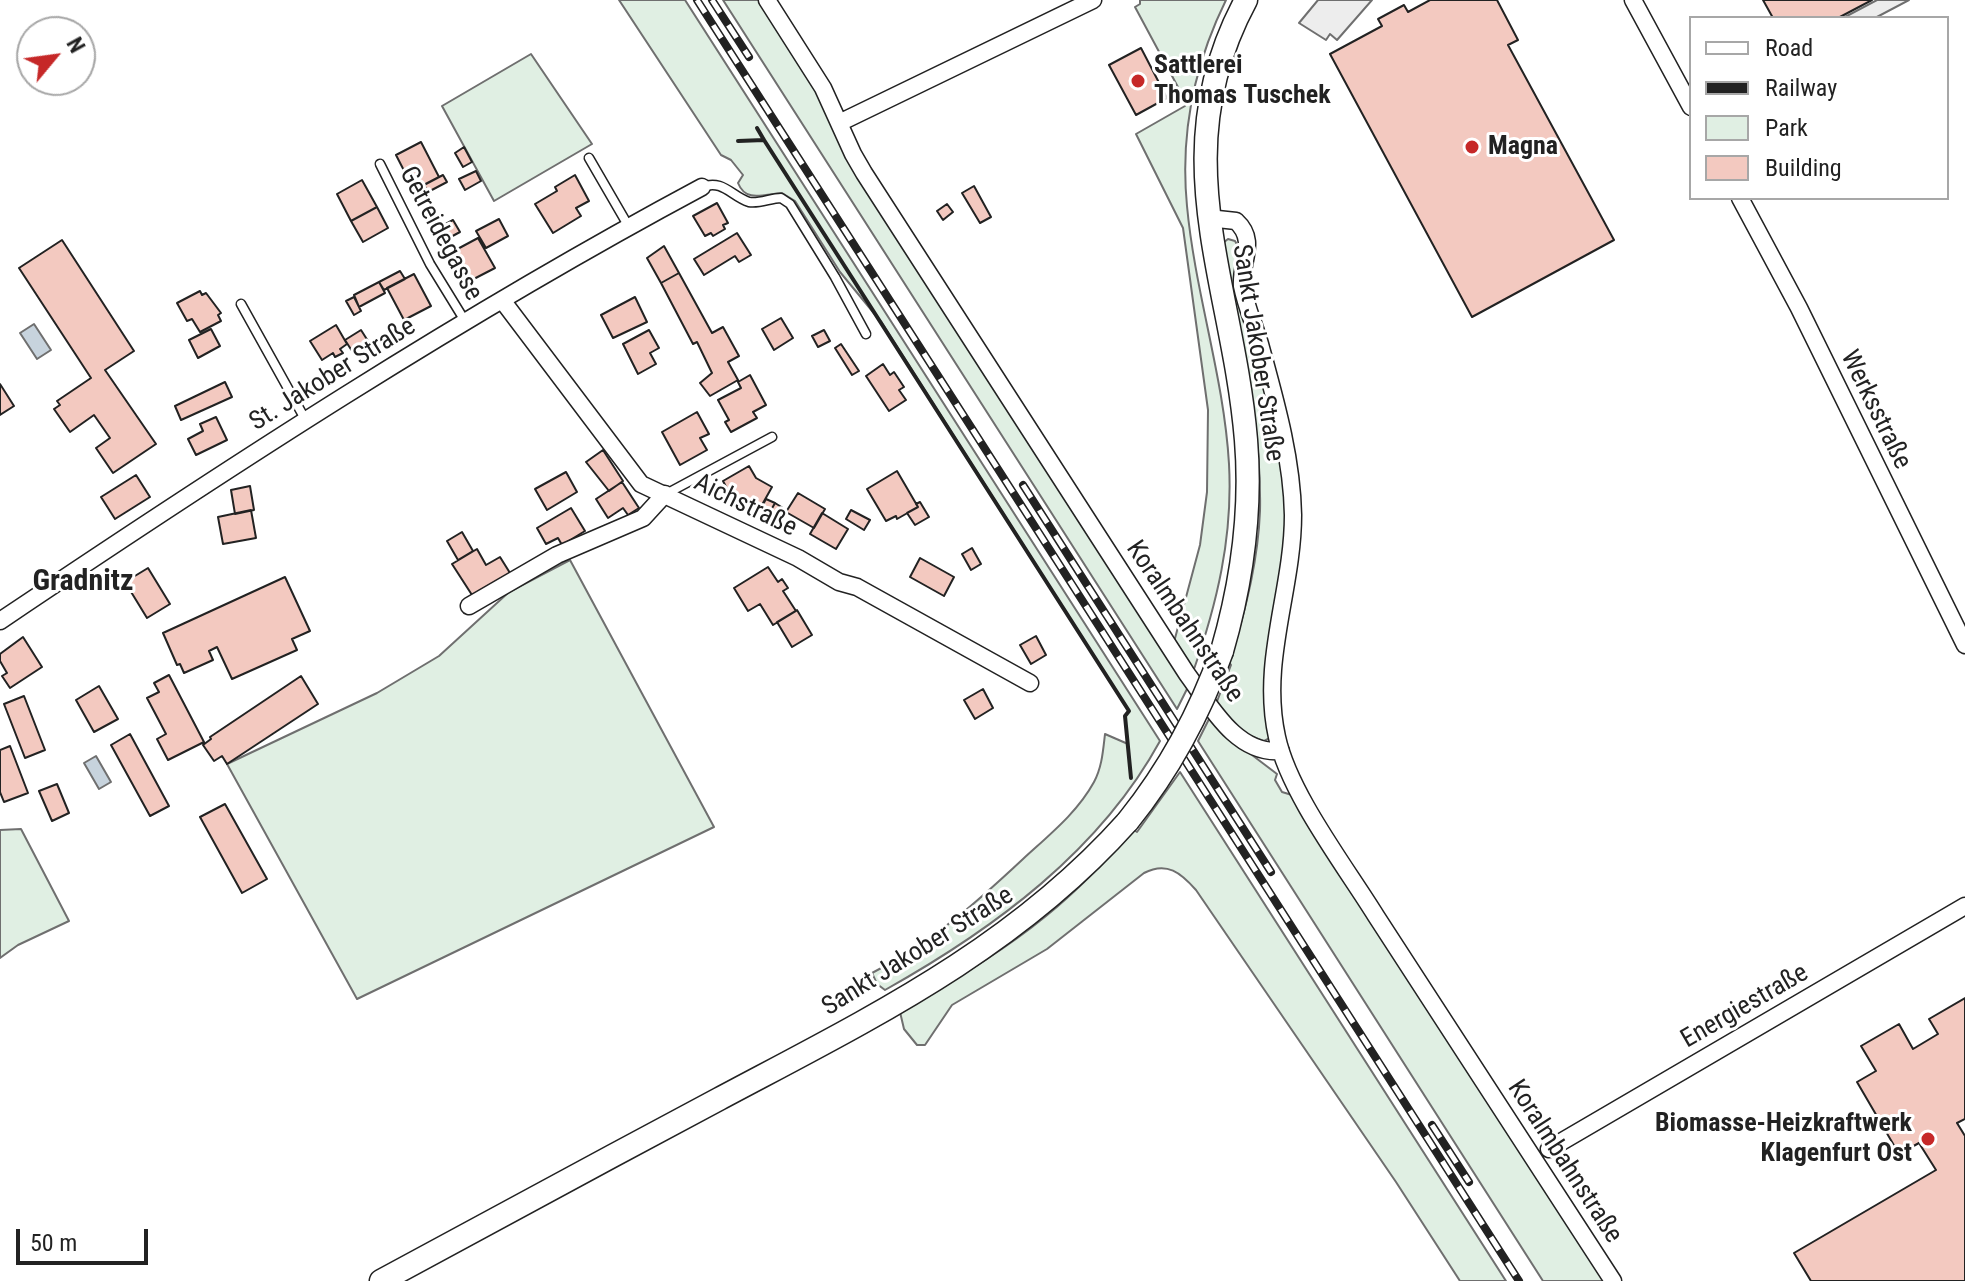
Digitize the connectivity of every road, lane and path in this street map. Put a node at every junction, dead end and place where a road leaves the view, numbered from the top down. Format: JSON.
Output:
{"nodes":[{"id":1,"x":767,"y":0,"type":"edge"},
{"id":2,"x":1093,"y":0,"type":"edge"},
{"id":3,"x":1246,"y":0,"type":"edge"},
{"id":4,"x":1633,"y":0,"type":"edge"},
{"id":5,"x":1689,"y":103,"type":"edge"},
{"id":6,"x":839,"y":123,"type":"junction"},
{"id":7,"x":589,"y":158,"type":"dead end"},
{"id":8,"x":380,"y":164,"type":"dead end"},
{"id":9,"x":702,"y":187,"type":"joint"},
{"id":10,"x":1741,"y":200,"type":"edge"},
{"id":11,"x":1208,"y":218,"type":"junction"},
{"id":12,"x":629,"y":227,"type":"junction"},
{"id":13,"x":502,"y":300,"type":"junction"},
{"id":14,"x":241,"y":304,"type":"dead end"},
{"id":15,"x":465,"y":322,"type":"junction"},
{"id":16,"x":866,"y":334,"type":"dead end"},
{"id":17,"x":305,"y":419,"type":"junction"},
{"id":18,"x":772,"y":437,"type":"dead end"},
{"id":19,"x":665,"y":494,"type":"junction"},
{"id":20,"x":469,"y":606,"type":"dead end"},
{"id":21,"x":0,"y":621,"type":"edge"},
{"id":22,"x":1965,"y":645,"type":"edge"},
{"id":23,"x":1030,"y":683,"type":"dead end"},
{"id":24,"x":1281,"y":751,"type":"junction"},
{"id":25,"x":1965,"y":906,"type":"edge"},
{"id":26,"x":1549,"y":1149,"type":"dead end"},
{"id":27,"x":381,"y":1281,"type":"edge"},
{"id":28,"x":1613,"y":1281,"type":"edge"}],
"edges":[{"from":1,"to":6,"type":"street","name":"Koralmbahnstraße"},
{"from":2,"to":6,"type":"street"},
{"from":3,"to":11,"type":"main road","name":"Sankt Jakober Straße"},
{"from":4,"to":5,"type":"street"},
{"from":6,"to":24,"type":"street","name":"Koralmbahnstraße"},
{"from":7,"to":12,"type":"lane"},
{"from":8,"to":15,"type":"lane","name":"Getreidegasse"},
{"from":9,"to":12,"type":"street","name":"St. Jakober Straße"},
{"from":9,"to":16,"type":"lane"},
{"from":10,"to":22,"type":"street","name":"Werksstraße"},
{"from":11,"to":24,"type":"street"},
{"from":11,"to":27,"type":"main road","name":"Sankt Jakober Straße","bridge":true},
{"from":12,"to":13,"type":"street","name":"St. Jakober Straße"},
{"from":13,"to":15,"type":"street","name":"St. Jakober Straße"},
{"from":13,"to":19,"type":"street","name":"Aichstraße"},
{"from":14,"to":17,"type":"lane"},
{"from":15,"to":17,"type":"street","name":"St. Jakober Straße"},
{"from":17,"to":21,"type":"street","name":"St. Jakober Straße"},
{"from":18,"to":19,"type":"lane"},
{"from":19,"to":20,"type":"street"},
{"from":19,"to":23,"type":"street","name":"Aichstraße"},
{"from":24,"to":28,"type":"street","name":"Koralmbahnstraße"},
{"from":25,"to":26,"type":"street","name":"Energiestraße"}]}
